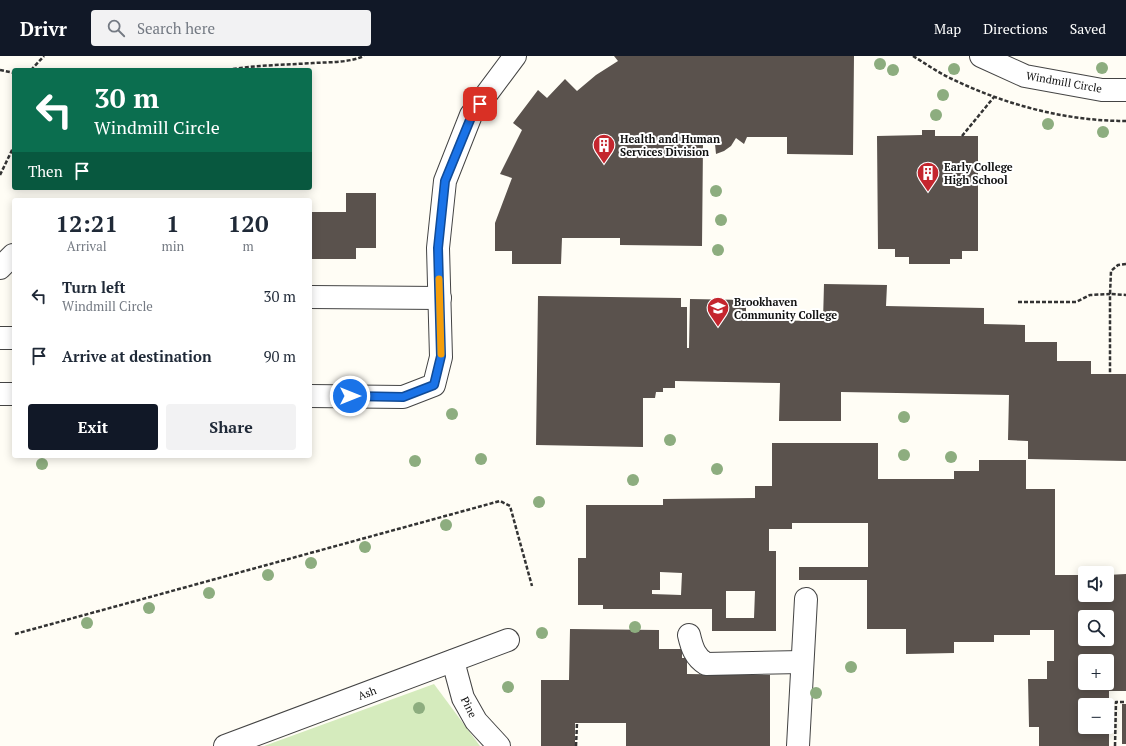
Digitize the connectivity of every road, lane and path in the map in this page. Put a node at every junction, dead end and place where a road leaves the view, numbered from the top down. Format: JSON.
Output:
{"nodes":[{"id":1,"x":44,"y":56,"type":"edge"},
{"id":2,"x":364,"y":56,"type":"edge"},
{"id":3,"x":515,"y":56,"type":"edge"},
{"id":4,"x":913,"y":56,"type":"edge"},
{"id":5,"x":981,"y":56,"type":"edge"},
{"id":6,"x":33,"y":68,"type":"edge"},
{"id":7,"x":245,"y":68,"type":"edge"},
{"id":8,"x":0,"y":70,"type":"edge"},
{"id":9,"x":12,"y":73,"type":"edge"},
{"id":10,"x":1126,"y":90,"type":"edge"},
{"id":11,"x":994,"y":97,"type":"junction"},
{"id":12,"x":1126,"y":122,"type":"edge"},
{"id":13,"x":962,"y":136,"type":"dead end"},
{"id":14,"x":12,"y":150,"type":"edge"},
{"id":15,"x":0,"y":175,"type":"edge"},
{"id":16,"x":1126,"y":264,"type":"edge"},
{"id":17,"x":1110,"y":294,"type":"junction"},
{"id":18,"x":1126,"y":295,"type":"edge"},
{"id":19,"x":312,"y":297,"type":"edge"},
{"id":20,"x":440,"y":298,"type":"junction"},
{"id":21,"x":1018,"y":302,"type":"dead end"},
{"id":22,"x":0,"y":338,"type":"edge"},
{"id":23,"x":12,"y":338,"type":"edge"},
{"id":24,"x":1110,"y":374,"type":"dead end"},
{"id":25,"x":0,"y":394,"type":"edge"},
{"id":26,"x":12,"y":394,"type":"edge"},
{"id":27,"x":312,"y":396,"type":"edge"},
{"id":28,"x":532,"y":586,"type":"dead end"},
{"id":29,"x":806,"y":599,"type":"dead end"},
{"id":30,"x":15,"y":634,"type":"dead end"},
{"id":31,"x":689,"y":636,"type":"dead end"},
{"id":32,"x":508,"y":640,"type":"dead end"},
{"id":33,"x":453,"y":661,"type":"junction"},
{"id":34,"x":802,"y":662,"type":"junction"},
{"id":35,"x":1126,"y":702,"type":"edge"},
{"id":36,"x":577,"y":723,"type":"dead end"},
{"id":37,"x":225,"y":746,"type":"edge"},
{"id":38,"x":499,"y":746,"type":"edge"},
{"id":39,"x":576,"y":746,"type":"edge"},
{"id":40,"x":798,"y":746,"type":"edge"},
{"id":41,"x":1115,"y":746,"type":"edge"}],
"edges":[{"from":1,"to":6,"type":"path"},
{"from":2,"to":7,"type":"path"},
{"from":3,"to":20,"type":"lane"},
{"from":4,"to":11,"type":"path"},
{"from":5,"to":10,"type":"lane","name":"Windmill Circle"},
{"from":8,"to":9,"type":"path"},
{"from":11,"to":12,"type":"path"},
{"from":11,"to":13,"type":"path"},
{"from":14,"to":15,"type":"path"},
{"from":16,"to":17,"type":"path"},
{"from":17,"to":18,"type":"path"},
{"from":17,"to":21,"type":"path"},
{"from":17,"to":24,"type":"path"},
{"from":19,"to":20,"type":"lane"},
{"from":20,"to":27,"type":"lane"},
{"from":22,"to":23,"type":"lane"},
{"from":25,"to":26,"type":"lane"},
{"from":28,"to":30,"type":"path"},
{"from":29,"to":34,"type":"lane"},
{"from":31,"to":34,"type":"lane"},
{"from":32,"to":33,"type":"lane","name":"Ash"},
{"from":33,"to":37,"type":"lane","name":"Ash"},
{"from":33,"to":38,"type":"lane","name":"Pine"},
{"from":34,"to":40,"type":"lane"},
{"from":35,"to":41,"type":"path"},
{"from":36,"to":39,"type":"path"}]}
